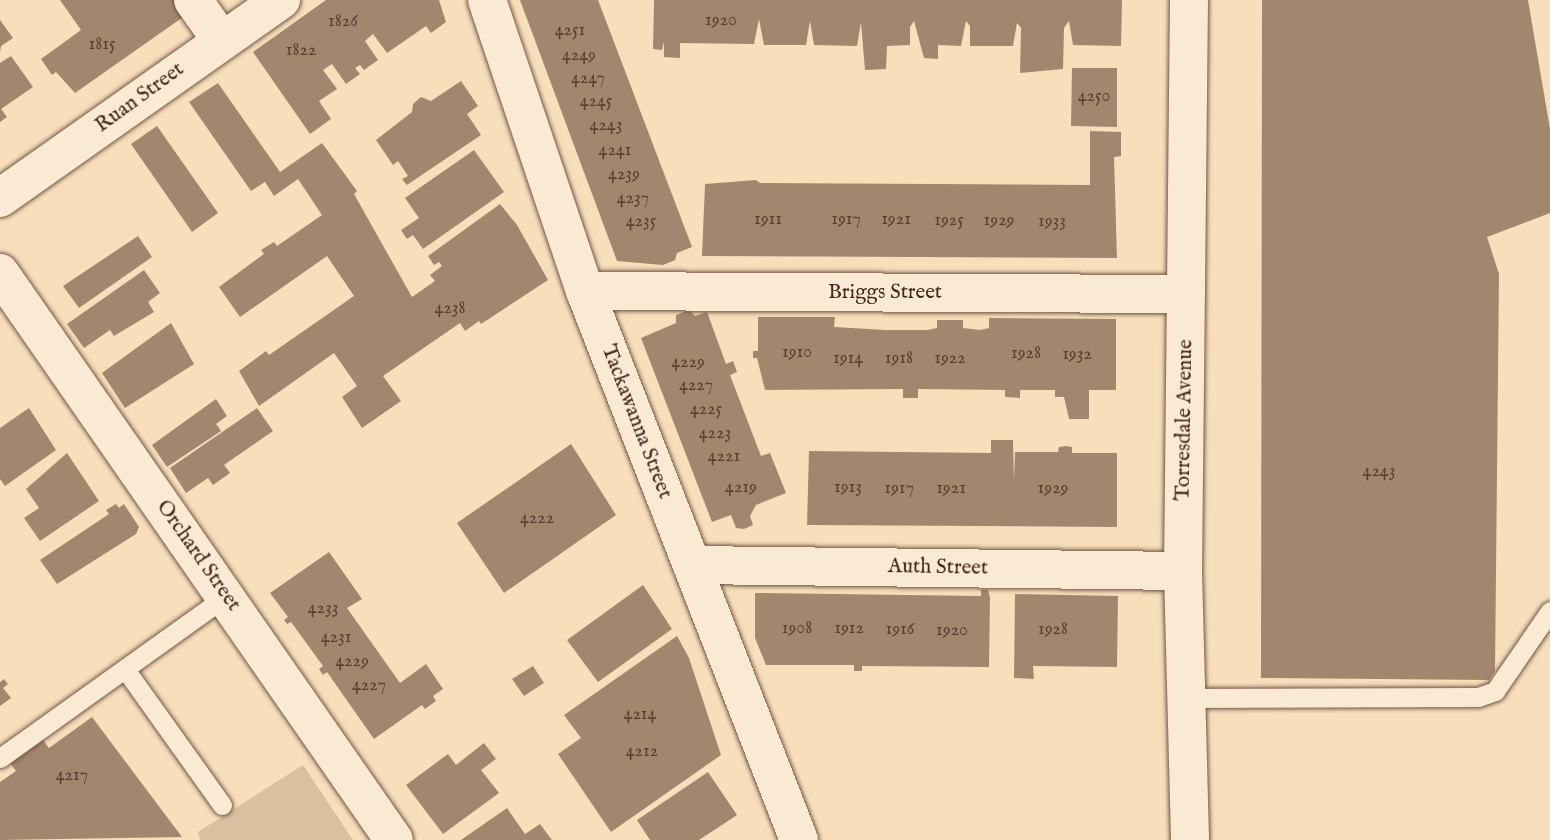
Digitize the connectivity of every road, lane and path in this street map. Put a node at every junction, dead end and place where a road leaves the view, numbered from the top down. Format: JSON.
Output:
{"nodes":[{"id":1,"x":192,"y":0,"type":"edge"},
{"id":2,"x":281,"y":0,"type":"edge"},
{"id":3,"x":486,"y":0,"type":"edge"},
{"id":4,"x":1189,"y":0,"type":"edge"},
{"id":5,"x":221,"y":40,"type":"junction"},
{"id":6,"x":0,"y":198,"type":"edge"},
{"id":7,"x":0,"y":273,"type":"edge"},
{"id":8,"x":585,"y":291,"type":"junction"},
{"id":9,"x":1186,"y":294,"type":"junction"},
{"id":10,"x":692,"y":565,"type":"junction"},
{"id":11,"x":1183,"y":571,"type":"junction"},
{"id":12,"x":226,"y":596,"type":"junction"},
{"id":13,"x":1550,"y":611,"type":"edge"},
{"id":14,"x":125,"y":669,"type":"junction"},
{"id":15,"x":1186,"y":698,"type":"junction"},
{"id":16,"x":0,"y":758,"type":"edge"},
{"id":17,"x":222,"y":805,"type":"dead end"},
{"id":18,"x":394,"y":840,"type":"edge"},
{"id":19,"x":799,"y":840,"type":"edge"},
{"id":20,"x":1190,"y":840,"type":"edge"}],
"edges":[{"from":1,"to":5,"type":"street"},
{"from":2,"to":5,"type":"street","name":"Ruan Street"},
{"from":3,"to":8,"type":"street","name":"Tackawanna Street"},
{"from":4,"to":9,"type":"street","name":"Torresdale Avenue"},
{"from":5,"to":6,"type":"street","name":"Ruan Street"},
{"from":7,"to":12,"type":"street","name":"Orchard Street"},
{"from":8,"to":9,"type":"street","name":"Briggs Street"},
{"from":8,"to":10,"type":"street","name":"Tackawanna Street"},
{"from":9,"to":11,"type":"street","name":"Torresdale Avenue"},
{"from":10,"to":11,"type":"street","name":"Auth Street"},
{"from":10,"to":19,"type":"street","name":"Tackawanna Street"},
{"from":11,"to":15,"type":"street","name":"Torresdale Avenue"},
{"from":12,"to":14,"type":"lane"},
{"from":12,"to":18,"type":"street","name":"Orchard Street"},
{"from":13,"to":15,"type":"lane"},
{"from":14,"to":16,"type":"lane"},
{"from":14,"to":17,"type":"lane"},
{"from":15,"to":20,"type":"street","name":"Torresdale Avenue"}]}
